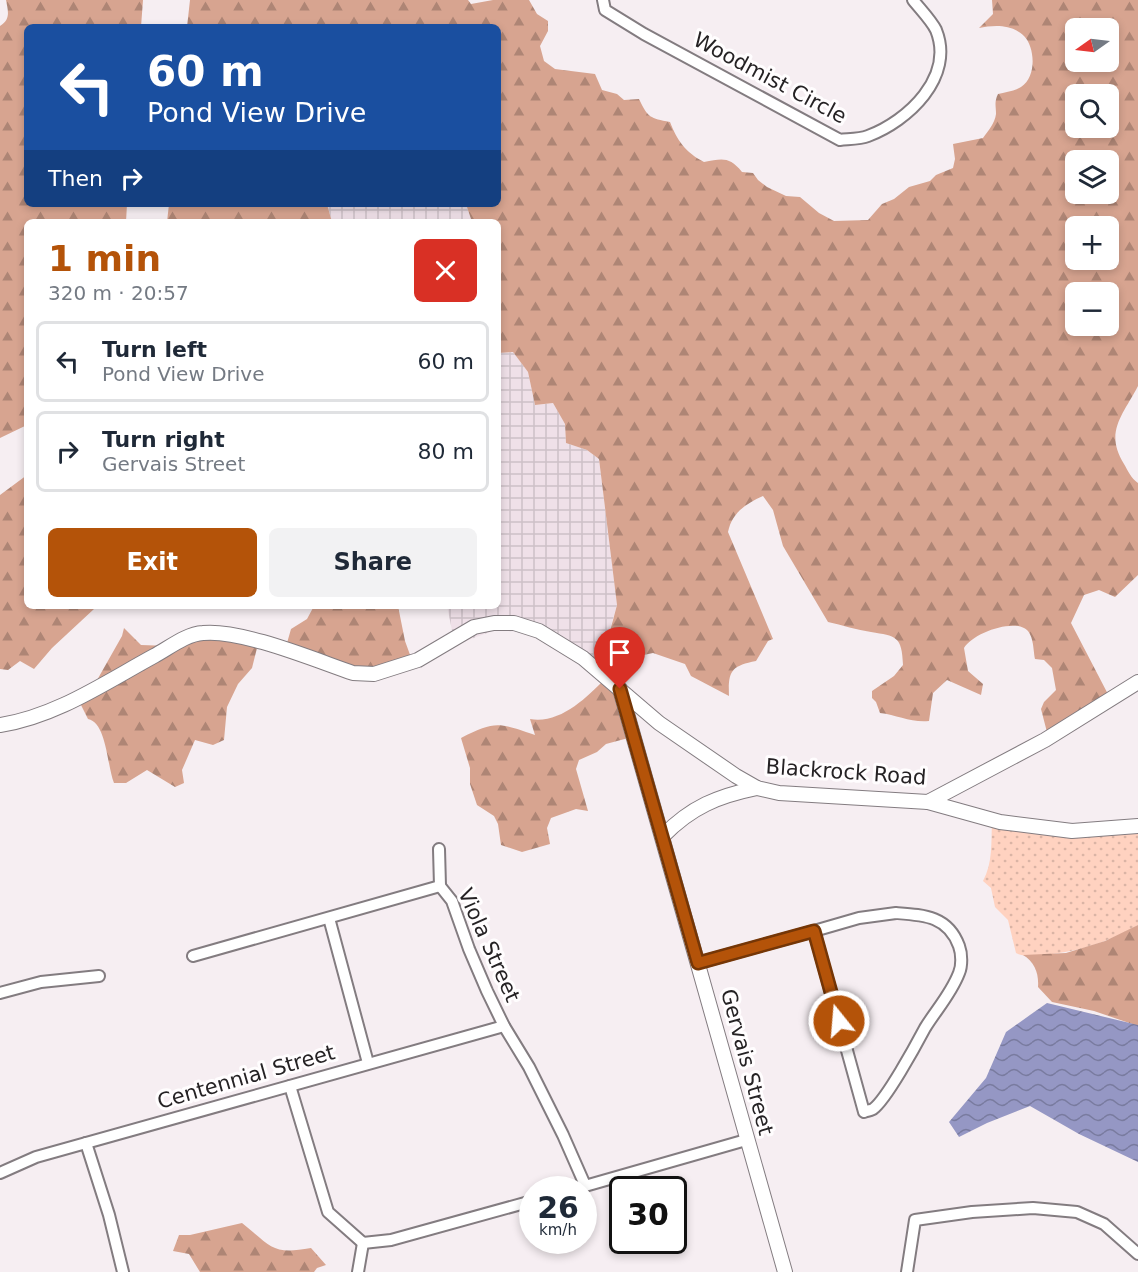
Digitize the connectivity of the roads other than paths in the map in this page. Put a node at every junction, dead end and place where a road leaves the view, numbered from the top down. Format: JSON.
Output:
{"nodes":[{"id":1,"x":603,"y":0,"type":"edge"},
{"id":2,"x":913,"y":0,"type":"edge"},
{"id":3,"x":1138,"y":682,"type":"edge"},
{"id":4,"x":620,"y":689,"type":"junction"},
{"id":5,"x":0,"y":725,"type":"edge"},
{"id":6,"x":757,"y":788,"type":"junction"},
{"id":7,"x":928,"y":802,"type":"junction"},
{"id":8,"x":1138,"y":826,"type":"edge"},
{"id":9,"x":663,"y":836,"type":"junction"},
{"id":10,"x":439,"y":849,"type":"dead end"},
{"id":11,"x":440,"y":886,"type":"junction"},
{"id":12,"x":329,"y":918,"type":"junction"},
{"id":13,"x":814,"y":931,"type":"junction"},
{"id":14,"x":193,"y":956,"type":"dead end"},
{"id":15,"x":698,"y":963,"type":"junction"},
{"id":16,"x":99,"y":976,"type":"dead end"},
{"id":17,"x":0,"y":993,"type":"edge"},
{"id":18,"x":504,"y":1026,"type":"junction"},
{"id":19,"x":368,"y":1063,"type":"junction"},
{"id":20,"x":290,"y":1086,"type":"junction"},
{"id":21,"x":746,"y":1140,"type":"junction"},
{"id":22,"x":86,"y":1143,"type":"junction"},
{"id":23,"x":0,"y":1173,"type":"edge"},
{"id":24,"x":581,"y":1176,"type":"edge"},
{"id":25,"x":597,"y":1182,"type":"edge"},
{"id":26,"x":519,"y":1205,"type":"edge"},
{"id":27,"x":363,"y":1243,"type":"junction"},
{"id":28,"x":1138,"y":1254,"type":"edge"},
{"id":29,"x":123,"y":1272,"type":"edge"},
{"id":30,"x":358,"y":1272,"type":"edge"},
{"id":31,"x":785,"y":1272,"type":"edge"},
{"id":32,"x":908,"y":1272,"type":"edge"}],
"edges":[{"from":1,"to":2,"type":"street","name":"Woodmist Circle"},
{"from":3,"to":7,"type":"street","name":"Blackrock Road"},
{"from":4,"to":5,"type":"street","name":"Blackrock Road"},
{"from":4,"to":6,"type":"street","name":"Blackrock Road"},
{"from":4,"to":9,"type":"street","name":"Gervais Street"},
{"from":6,"to":7,"type":"street","name":"Blackrock Road"},
{"from":6,"to":9,"type":"street"},
{"from":7,"to":8,"type":"street"},
{"from":9,"to":15,"type":"street","name":"Gervais Street"},
{"from":10,"to":11,"type":"street"},
{"from":11,"to":12,"type":"street","name":"Viola Street"},
{"from":11,"to":18,"type":"street","name":"Viola Street"},
{"from":12,"to":14,"type":"street","name":"Viola Street"},
{"from":12,"to":19,"type":"street"},
{"from":13,"to":13,"type":"street"},
{"from":13,"to":15,"type":"street"},
{"from":15,"to":21,"type":"street","name":"Gervais Street"},
{"from":16,"to":17,"type":"street"},
{"from":18,"to":19,"type":"street","name":"Centennial Street"},
{"from":18,"to":24,"type":"street","name":"Viola Street"},
{"from":19,"to":20,"type":"street","name":"Centennial Street"},
{"from":20,"to":22,"type":"street","name":"Centennial Street"},
{"from":20,"to":27,"type":"street"},
{"from":21,"to":25,"type":"street"},
{"from":21,"to":31,"type":"street","name":"Gervais Street"},
{"from":22,"to":23,"type":"street","name":"Centennial Street"},
{"from":22,"to":29,"type":"street"},
{"from":26,"to":27,"type":"street"},
{"from":27,"to":30,"type":"street"},
{"from":28,"to":32,"type":"street"}]}
